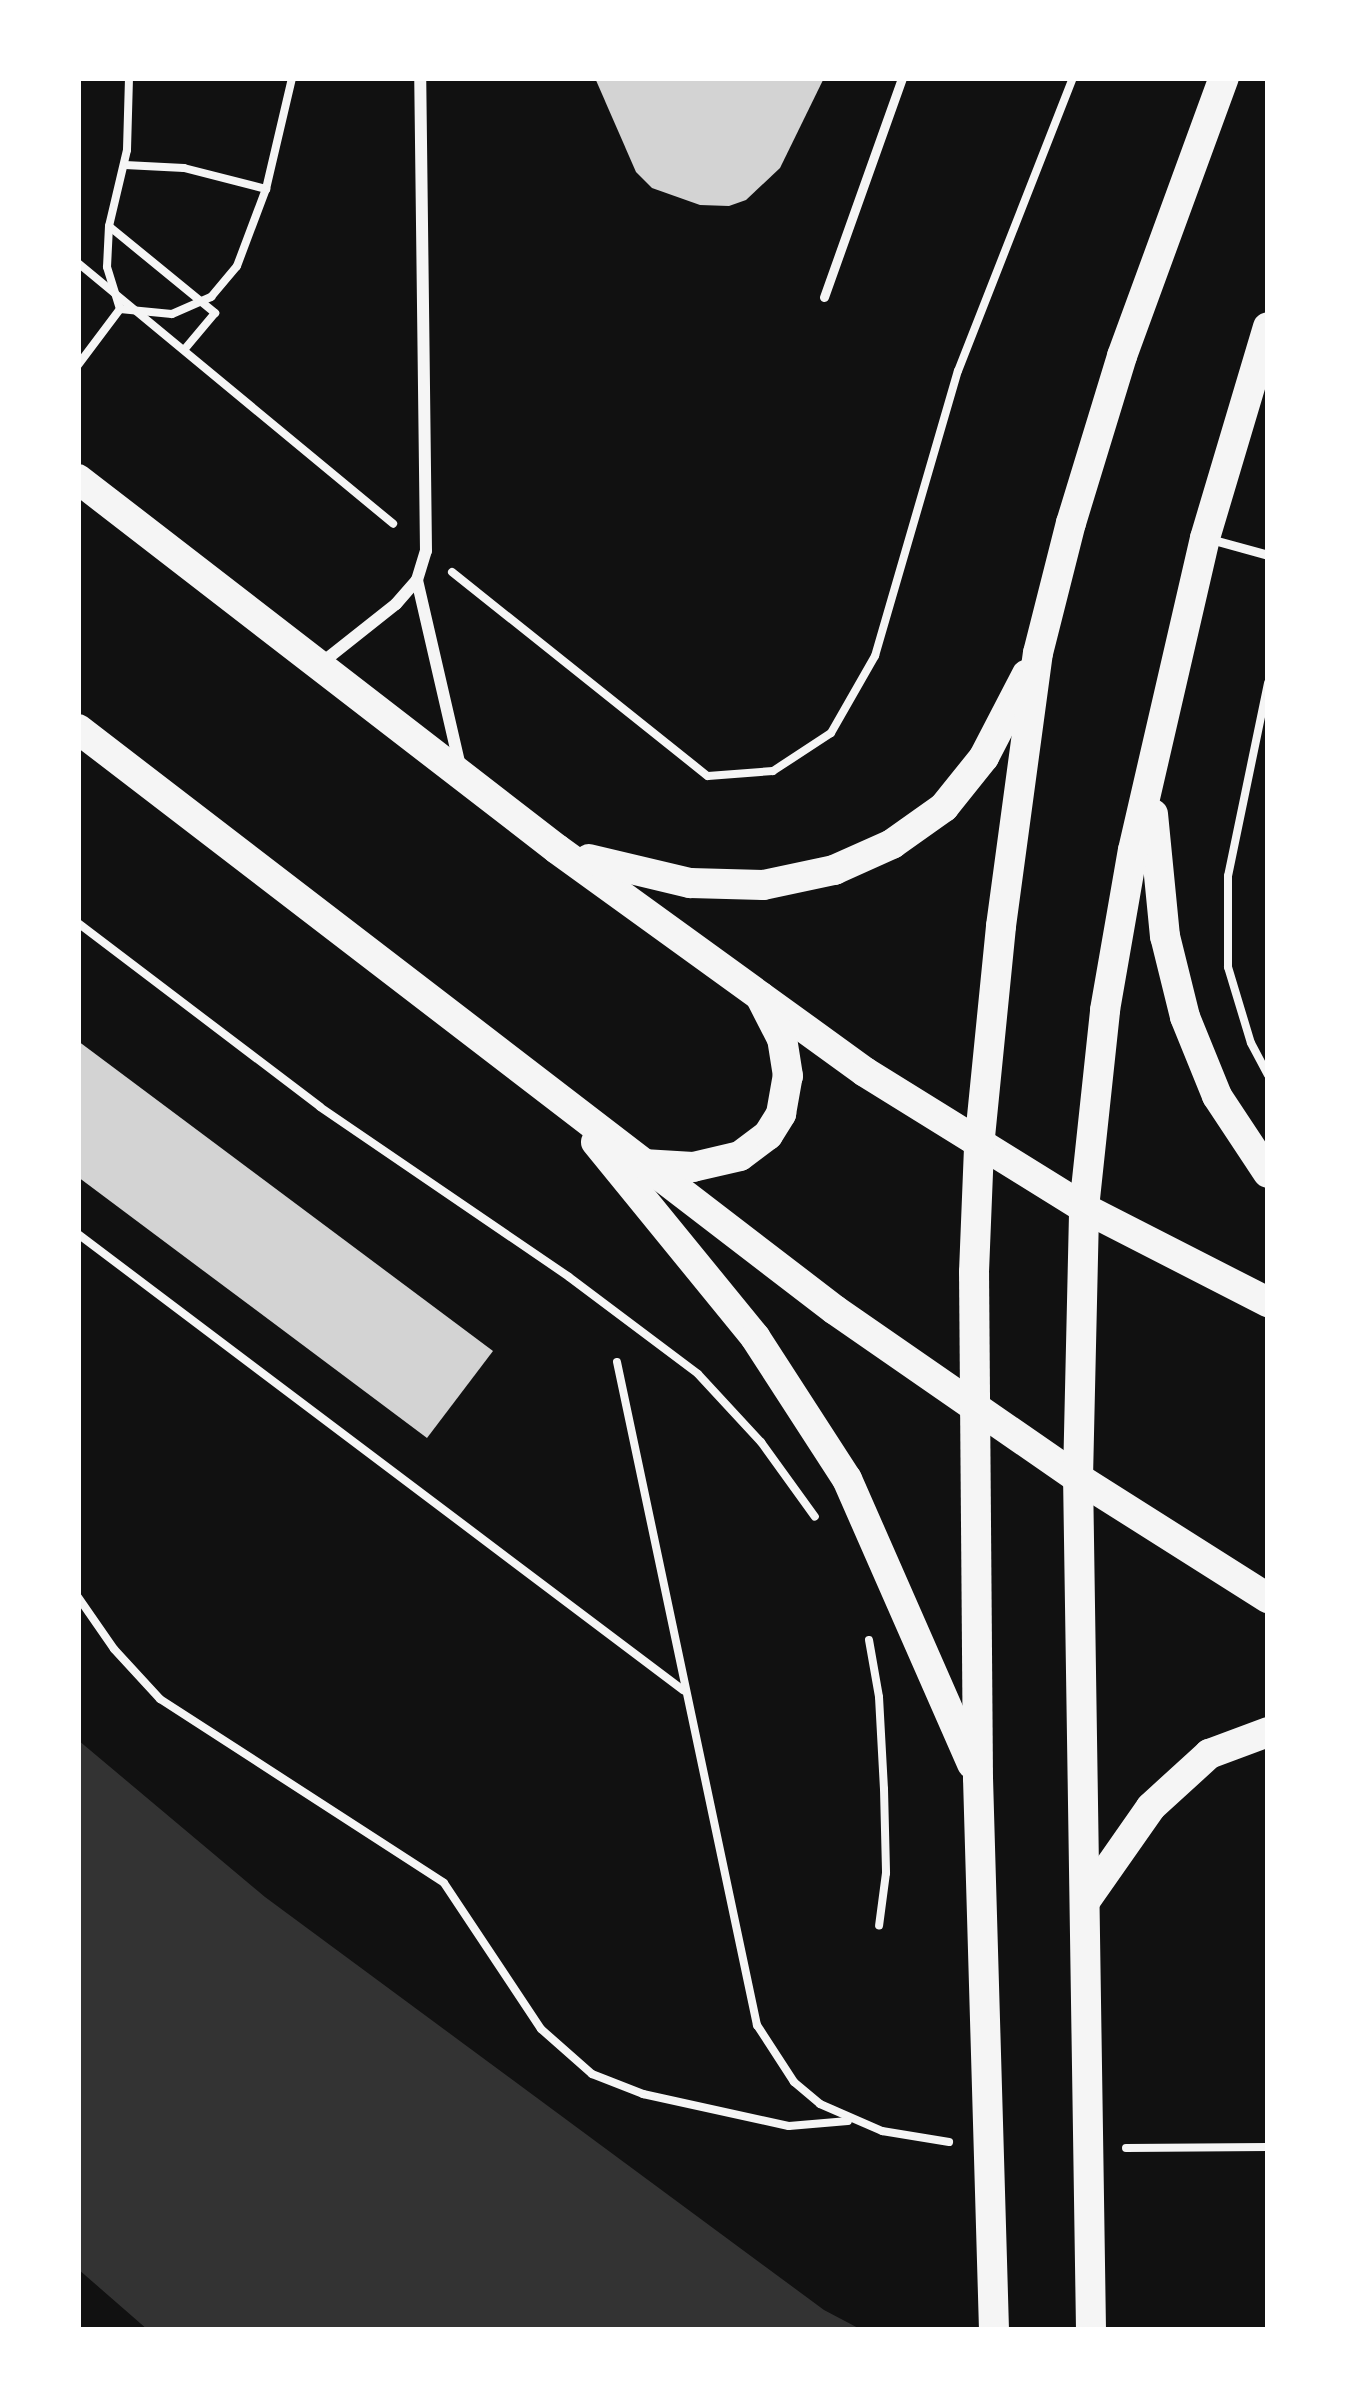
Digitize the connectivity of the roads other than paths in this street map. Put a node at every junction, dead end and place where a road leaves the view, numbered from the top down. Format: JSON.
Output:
{"nodes":[{"id":1,"x":420,"y":78,"type":"edge"},
{"id":2,"x":902,"y":78,"type":"edge"},
{"id":3,"x":1224,"y":78,"type":"edge"},
{"id":4,"x":824,"y":297,"type":"dead end"},
{"id":5,"x":1268,"y":327,"type":"edge"},
{"id":6,"x":78,"y":479,"type":"edge"},
{"id":7,"x":1204,"y":538,"type":"junction"},
{"id":8,"x":1268,"y":555,"type":"edge"},
{"id":9,"x":417,"y":580,"type":"junction"},
{"id":10,"x":1038,"y":653,"type":"junction"},
{"id":11,"x":319,"y":665,"type":"junction"},
{"id":12,"x":78,"y":729,"type":"edge"},
{"id":13,"x":1151,"y":763,"type":"junction"},
{"id":14,"x":462,"y":776,"type":"junction"},
{"id":15,"x":557,"y":849,"type":"junction"},
{"id":16,"x":756,"y":989,"type":"junction"},
{"id":17,"x":566,"y":1105,"type":"junction"},
{"id":18,"x":979,"y":1147,"type":"junction"},
{"id":19,"x":643,"y":1164,"type":"junction"},
{"id":20,"x":1268,"y":1173,"type":"edge"},
{"id":21,"x":1084,"y":1208,"type":"junction"},
{"id":22,"x":1268,"y":1302,"type":"edge"},
{"id":23,"x":974,"y":1406,"type":"junction"},
{"id":24,"x":1078,"y":1478,"type":"junction"},
{"id":25,"x":1268,"y":1598,"type":"edge"},
{"id":26,"x":1268,"y":1732,"type":"edge"},
{"id":27,"x":978,"y":1778,"type":"junction"},
{"id":28,"x":1087,"y":1913,"type":"junction"},
{"id":29,"x":994,"y":2330,"type":"edge"},
{"id":30,"x":1091,"y":2330,"type":"edge"}],
"edges":[{"from":1,"to":9,"type":"street"},
{"from":2,"to":4,"type":"lane"},
{"from":3,"to":10,"type":"main road"},
{"from":5,"to":7,"type":"main road"},
{"from":6,"to":11,"type":"main road"},
{"from":7,"to":8,"type":"lane"},
{"from":7,"to":13,"type":"main road"},
{"from":9,"to":11,"type":"street"},
{"from":9,"to":14,"type":"street"},
{"from":10,"to":15,"type":"main road"},
{"from":10,"to":18,"type":"main road"},
{"from":11,"to":14,"type":"main road"},
{"from":12,"to":17,"type":"main road"},
{"from":13,"to":20,"type":"main road"},
{"from":13,"to":21,"type":"main road"},
{"from":14,"to":15,"type":"main road"},
{"from":15,"to":16,"type":"main road"},
{"from":16,"to":18,"type":"main road"},
{"from":16,"to":19,"type":"main road"},
{"from":17,"to":19,"type":"main road"},
{"from":17,"to":27,"type":"main road"},
{"from":18,"to":21,"type":"main road"},
{"from":18,"to":23,"type":"main road"},
{"from":19,"to":23,"type":"main road"},
{"from":21,"to":22,"type":"main road"},
{"from":21,"to":24,"type":"main road"},
{"from":23,"to":24,"type":"main road"},
{"from":23,"to":27,"type":"main road"},
{"from":24,"to":25,"type":"main road"},
{"from":24,"to":28,"type":"main road"},
{"from":26,"to":28,"type":"main road"},
{"from":27,"to":29,"type":"main road"},
{"from":28,"to":30,"type":"main road"}]}
